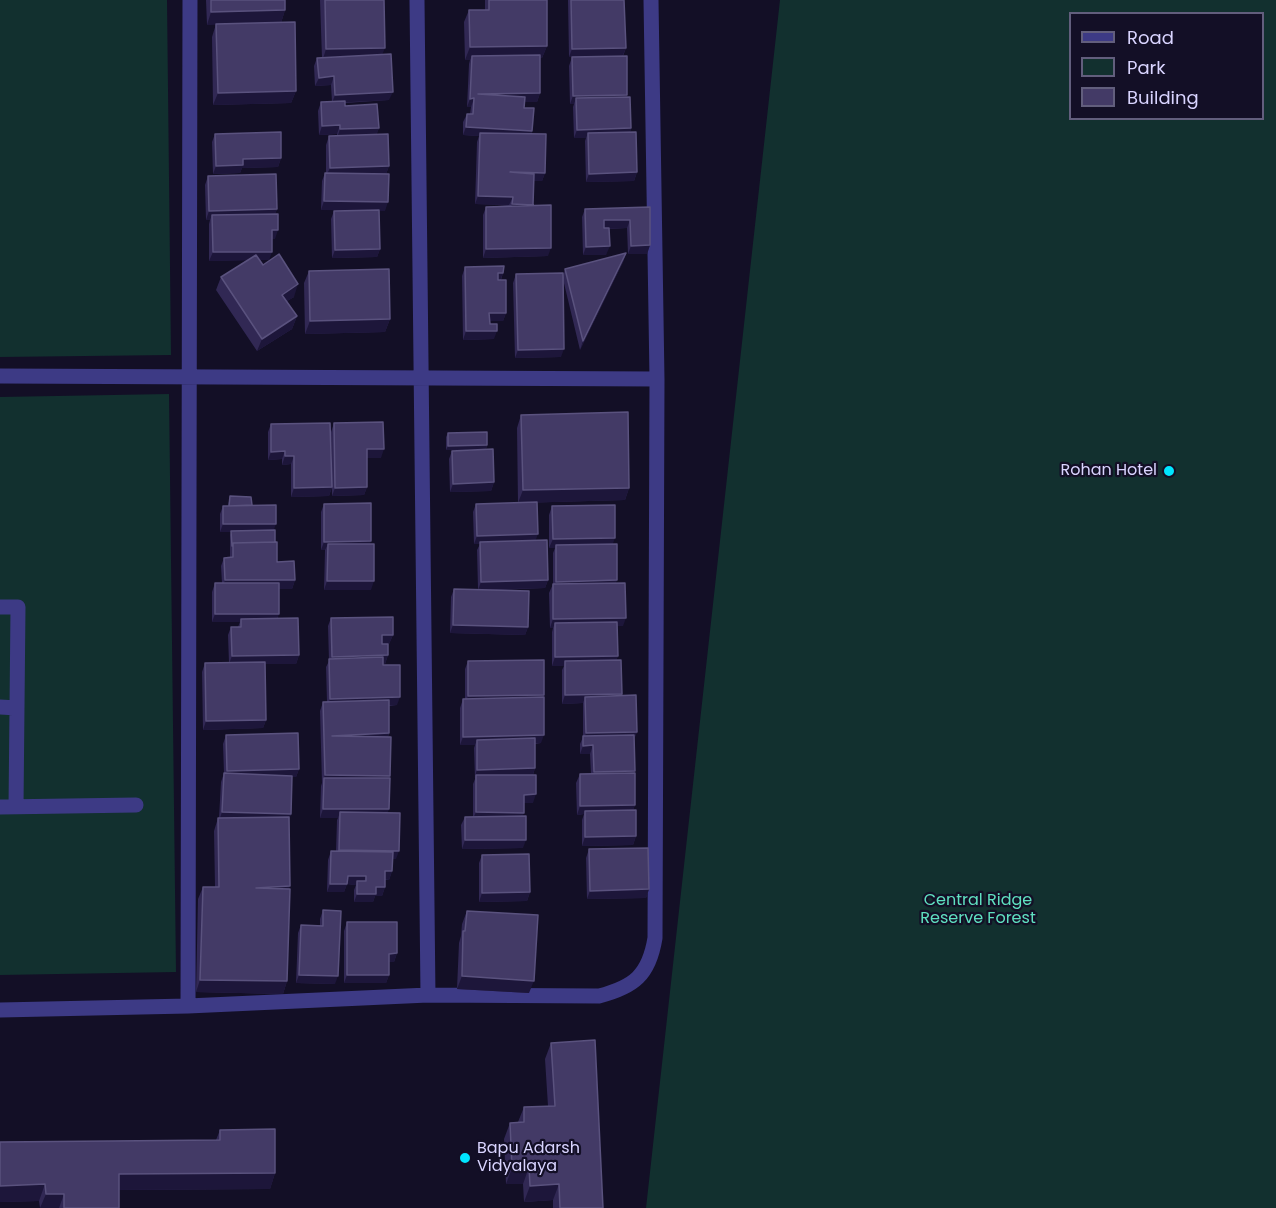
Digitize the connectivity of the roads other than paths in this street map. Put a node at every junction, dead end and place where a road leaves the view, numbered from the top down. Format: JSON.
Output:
{"nodes":[{"id":1,"x":190,"y":0,"type":"edge"},
{"id":2,"x":417,"y":0,"type":"edge"},
{"id":3,"x":651,"y":0,"type":"edge"},
{"id":4,"x":0,"y":376,"type":"edge"},
{"id":5,"x":189,"y":377,"type":"junction"},
{"id":6,"x":420,"y":379,"type":"junction"},
{"id":7,"x":657,"y":379,"type":"junction"},
{"id":8,"x":0,"y":607,"type":"edge"},
{"id":9,"x":0,"y":707,"type":"edge"},
{"id":10,"x":17,"y":708,"type":"junction"},
{"id":11,"x":136,"y":805,"type":"dead end"},
{"id":12,"x":0,"y":807,"type":"edge"},
{"id":13,"x":16,"y":807,"type":"junction"},
{"id":14,"x":428,"y":995,"type":"junction"},
{"id":15,"x":188,"y":1006,"type":"junction"},
{"id":16,"x":0,"y":1010,"type":"edge"}],
"edges":[{"from":1,"to":5,"type":"street"},
{"from":2,"to":6,"type":"street"},
{"from":3,"to":7,"type":"street"},
{"from":4,"to":5,"type":"street"},
{"from":5,"to":6,"type":"street"},
{"from":5,"to":15,"type":"street"},
{"from":6,"to":7,"type":"street"},
{"from":6,"to":14,"type":"street"},
{"from":7,"to":14,"type":"street"},
{"from":8,"to":10,"type":"street"},
{"from":9,"to":10,"type":"street"},
{"from":10,"to":13,"type":"street"},
{"from":11,"to":13,"type":"street"},
{"from":12,"to":13,"type":"street"},
{"from":14,"to":15,"type":"street"},
{"from":15,"to":16,"type":"street"}]}
